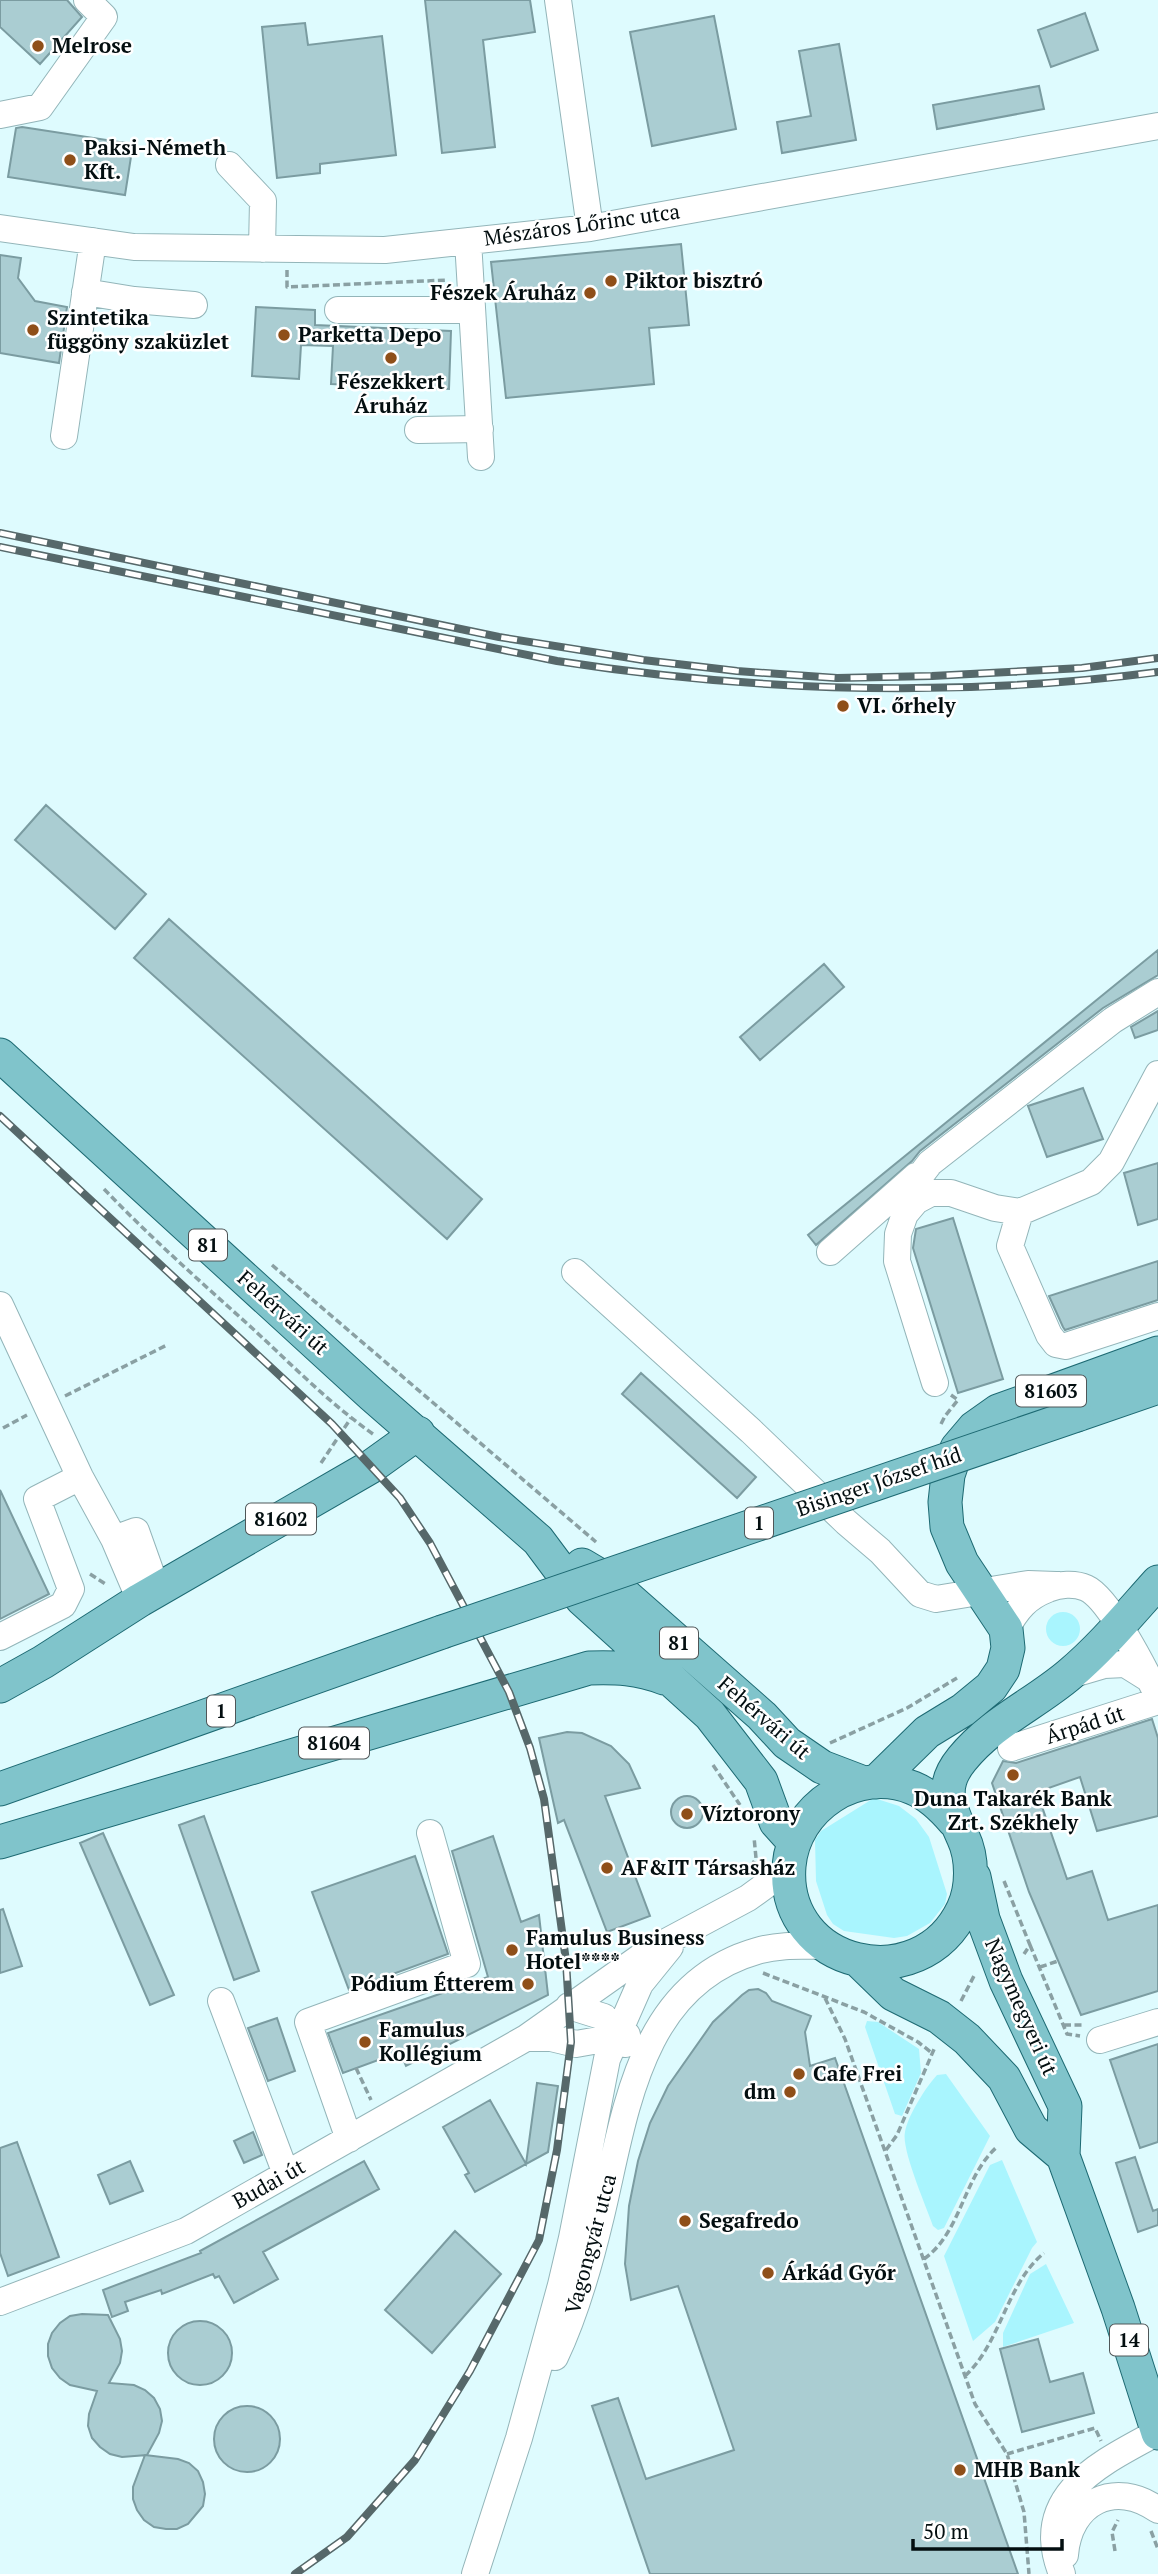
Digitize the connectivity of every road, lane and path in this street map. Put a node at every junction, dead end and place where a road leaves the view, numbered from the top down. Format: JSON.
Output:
{"nodes":[{"id":1,"x":87,"y":0,"type":"edge"},
{"id":2,"x":558,"y":0,"type":"edge"},
{"id":3,"x":0,"y":115,"type":"edge"},
{"id":4,"x":1158,"y":126,"type":"edge"},
{"id":5,"x":229,"y":164,"type":"dead end"},
{"id":6,"x":0,"y":228,"type":"edge"},
{"id":7,"x":590,"y":228,"type":"junction"},
{"id":8,"x":93,"y":241,"type":"junction"},
{"id":9,"x":468,"y":241,"type":"junction"},
{"id":10,"x":262,"y":248,"type":"junction"},
{"id":11,"x":85,"y":292,"type":"junction"},
{"id":12,"x":194,"y":305,"type":"dead end"},
{"id":13,"x":338,"y":310,"type":"dead end"},
{"id":14,"x":472,"y":310,"type":"junction"},
{"id":15,"x":480,"y":429,"type":"junction"},
{"id":16,"x":418,"y":430,"type":"dead end"},
{"id":17,"x":64,"y":436,"type":"dead end"},
{"id":18,"x":481,"y":457,"type":"dead end"},
{"id":19,"x":1158,"y":992,"type":"edge"},
{"id":20,"x":0,"y":1055,"type":"edge"},
{"id":21,"x":1158,"y":1074,"type":"edge"},
{"id":22,"x":930,"y":1163,"type":"junction"},
{"id":23,"x":1020,"y":1212,"type":"junction"},
{"id":24,"x":905,"y":1214,"type":"junction"},
{"id":25,"x":831,"y":1252,"type":"dead end"},
{"id":26,"x":271,"y":1264,"type":"dead end"},
{"id":27,"x":575,"y":1272,"type":"dead end"},
{"id":28,"x":0,"y":1305,"type":"edge"},
{"id":29,"x":1158,"y":1316,"type":"edge"},
{"id":30,"x":167,"y":1345,"type":"dead end"},
{"id":31,"x":1158,"y":1353,"type":"edge"},
{"id":32,"x":935,"y":1383,"type":"dead end"},
{"id":33,"x":1158,"y":1387,"type":"edge"},
{"id":34,"x":47,"y":1405,"type":"junction"},
{"id":35,"x":2,"y":1427,"type":"dead end"},
{"id":36,"x":418,"y":1433,"type":"junction"},
{"id":37,"x":80,"y":1477,"type":"junction"},
{"id":38,"x":538,"y":1540,"type":"junction"},
{"id":39,"x":605,"y":1550,"type":"dead end"},
{"id":40,"x":1158,"y":1582,"type":"edge"},
{"id":41,"x":1056,"y":1585,"type":"junction"},
{"id":42,"x":981,"y":1594,"type":"junction"},
{"id":43,"x":149,"y":1595,"type":"junction"},
{"id":44,"x":1118,"y":1626,"type":"junction"},
{"id":45,"x":1006,"y":1629,"type":"junction"},
{"id":46,"x":0,"y":1637,"type":"edge"},
{"id":47,"x":1070,"y":1675,"type":"junction"},
{"id":48,"x":670,"y":1680,"type":"junction"},
{"id":49,"x":0,"y":1686,"type":"edge"},
{"id":50,"x":1155,"y":1692,"type":"edge"},
{"id":51,"x":907,"y":1709,"type":"dead end"},
{"id":52,"x":1011,"y":1748,"type":"dead end"},
{"id":53,"x":811,"y":1760,"type":"junction"},
{"id":54,"x":870,"y":1783,"type":"junction"},
{"id":55,"x":0,"y":1789,"type":"edge"},
{"id":56,"x":954,"y":1821,"type":"junction"},
{"id":57,"x":753,"y":1829,"type":"dead end"},
{"id":58,"x":430,"y":1833,"type":"dead end"},
{"id":59,"x":0,"y":1842,"type":"edge"},
{"id":60,"x":791,"y":1855,"type":"junction"},
{"id":61,"x":969,"y":1858,"type":"junction"},
{"id":62,"x":747,"y":1875,"type":"dead end"},
{"id":63,"x":677,"y":1938,"type":"junction"},
{"id":64,"x":1030,"y":1945,"type":"dead end"},
{"id":65,"x":826,"y":1946,"type":"junction"},
{"id":66,"x":757,"y":1951,"type":"junction"},
{"id":67,"x":1058,"y":1961,"type":"dead end"},
{"id":68,"x":860,"y":1962,"type":"junction"},
{"id":69,"x":1039,"y":1968,"type":"junction"},
{"id":70,"x":975,"y":1973,"type":"dead end"},
{"id":71,"x":825,"y":1998,"type":"junction"},
{"id":72,"x":221,"y":2001,"type":"dead end"},
{"id":73,"x":569,"y":2006,"type":"junction"},
{"id":74,"x":957,"y":2007,"type":"dead end"},
{"id":75,"x":666,"y":2016,"type":"junction"},
{"id":76,"x":1158,"y":2021,"type":"edge"},
{"id":77,"x":1063,"y":2025,"type":"junction"},
{"id":78,"x":1093,"y":2032,"type":"joint"},
{"id":79,"x":1067,"y":2034,"type":"dead end"},
{"id":80,"x":616,"y":2036,"type":"junction"},
{"id":81,"x":526,"y":2038,"type":"junction"},
{"id":82,"x":576,"y":2045,"type":"junction"},
{"id":83,"x":356,"y":2068,"type":"dead end"},
{"id":84,"x":603,"y":2084,"type":"junction"},
{"id":85,"x":632,"y":2088,"type":"junction"},
{"id":86,"x":373,"y":2105,"type":"dead end"},
{"id":87,"x":349,"y":2139,"type":"junction"},
{"id":88,"x":998,"y":2146,"type":"dead end"},
{"id":89,"x":885,"y":2151,"type":"junction"},
{"id":90,"x":1063,"y":2157,"type":"junction"},
{"id":91,"x":286,"y":2175,"type":"junction"},
{"id":92,"x":1044,"y":2253,"type":"dead end"},
{"id":93,"x":924,"y":2259,"type":"junction"},
{"id":94,"x":0,"y":2302,"type":"edge"},
{"id":95,"x":965,"y":2376,"type":"junction"},
{"id":96,"x":1095,"y":2427,"type":"dead end"},
{"id":97,"x":1158,"y":2432,"type":"edge"},
{"id":98,"x":519,"y":2438,"type":"junction"},
{"id":99,"x":1007,"y":2454,"type":"junction"},
{"id":100,"x":1122,"y":2516,"type":"dead end"},
{"id":101,"x":1154,"y":2520,"type":"edge"},
{"id":102,"x":1158,"y":2549,"type":"edge"},
{"id":103,"x":1115,"y":2551,"type":"dead end"},
{"id":104,"x":475,"y":2574,"type":"edge"},
{"id":105,"x":1029,"y":2574,"type":"edge"},
{"id":106,"x":1063,"y":2574,"type":"edge"}],
"edges":[{"from":1,"to":3,"type":"street"},
{"from":2,"to":7,"type":"street"},
{"from":4,"to":7,"type":"street","name":"Mészáros Lőrinc utca"},
{"from":5,"to":10,"type":"street"},
{"from":6,"to":8,"type":"street","name":"Mészáros Lőrinc utca"},
{"from":7,"to":9,"type":"street","name":"Mészáros Lőrinc utca"},
{"from":8,"to":10,"type":"street","name":"Mészáros Lőrinc utca"},
{"from":8,"to":11,"type":"street"},
{"from":9,"to":10,"type":"street","name":"Mészáros Lőrinc utca"},
{"from":9,"to":14,"type":"street"},
{"from":11,"to":12,"type":"street"},
{"from":11,"to":17,"type":"street"},
{"from":13,"to":14,"type":"street"},
{"from":14,"to":15,"type":"street"},
{"from":15,"to":16,"type":"street"},
{"from":15,"to":18,"type":"street"},
{"from":19,"to":22,"type":"street"},
{"from":20,"to":36,"type":"main road","name":"Fehérvári út","number":"81"},
{"from":21,"to":23,"type":"street"},
{"from":22,"to":24,"type":"street"},
{"from":22,"to":25,"type":"street"},
{"from":23,"to":24,"type":"street"},
{"from":23,"to":29,"type":"street"},
{"from":24,"to":32,"type":"street"},
{"from":26,"to":39,"type":"path"},
{"from":27,"to":42,"type":"street"},
{"from":28,"to":34,"type":"street"},
{"from":30,"to":34,"type":"path"},
{"from":31,"to":42,"type":"main road","number":"81603"},
{"from":33,"to":55,"type":"main road","name":"Bisinger József híd","number":"1","bridge":true},
{"from":34,"to":35,"type":"path"},
{"from":34,"to":37,"type":"street"},
{"from":36,"to":38,"type":"main road","name":"Fehérvári út","number":"81"},
{"from":36,"to":43,"type":"main road","number":"81602"},
{"from":37,"to":43,"type":"street"},
{"from":37,"to":46,"type":"street"},
{"from":38,"to":48,"type":"main road","name":"Fehérvári út","number":"81"},
{"from":38,"to":53,"type":"main road","name":"Fehérvári út","number":"81"},
{"from":40,"to":44,"type":"main road"},
{"from":41,"to":42,"type":"street"},
{"from":41,"to":44,"type":"street"},
{"from":41,"to":45,"type":"street"},
{"from":42,"to":45,"type":"main road","number":"81603"},
{"from":43,"to":49,"type":"main road","number":"81602"},
{"from":44,"to":47,"type":"main road"},
{"from":44,"to":50,"type":"street"},
{"from":45,"to":54,"type":"main road"},
{"from":47,"to":50,"type":"street"},
{"from":47,"to":56,"type":"main road"},
{"from":48,"to":59,"type":"main road","number":"81604"},
{"from":48,"to":60,"type":"main road","name":"Fehérvári út","number":"81"},
{"from":50,"to":52,"type":"street","name":"Árpád út"},
{"from":51,"to":53,"type":"path"},
{"from":53,"to":54,"type":"main road","name":"Fehérvári út","number":"81"},
{"from":54,"to":56,"type":"main road","number":"14"},
{"from":54,"to":60,"type":"main road"},
{"from":56,"to":61,"type":"main road","number":"14"},
{"from":57,"to":62,"type":"path"},
{"from":58,"to":87,"type":"street"},
{"from":60,"to":63,"type":"street","name":"Budai út"},
{"from":60,"to":65,"type":"main road","number":"14"},
{"from":61,"to":68,"type":"main road","number":"14"},
{"from":61,"to":90,"type":"main road","name":"Nagymegyeri út","number":"14"},
{"from":63,"to":73,"type":"street","name":"Budai út"},
{"from":63,"to":80,"type":"street","name":"Budai út"},
{"from":64,"to":69,"type":"path"},
{"from":65,"to":66,"type":"street"},
{"from":65,"to":68,"type":"main road","number":"14"},
{"from":66,"to":71,"type":"path"},
{"from":66,"to":75,"type":"street"},
{"from":67,"to":69,"type":"path"},
{"from":68,"to":90,"type":"main road","name":"Nagymegyeri út","number":"14"},
{"from":69,"to":77,"type":"path"},
{"from":70,"to":74,"type":"path"},
{"from":71,"to":89,"type":"path"},
{"from":71,"to":89,"type":"path"},
{"from":72,"to":91,"type":"street"},
{"from":73,"to":80,"type":"street"},
{"from":73,"to":81,"type":"street","name":"Budai út"},
{"from":75,"to":80,"type":"street"},
{"from":75,"to":85,"type":"street","name":"Vagongyár utca"},
{"from":76,"to":78,"type":"street"},
{"from":77,"to":78,"type":"path"},
{"from":77,"to":79,"type":"path"},
{"from":80,"to":82,"type":"street"},
{"from":80,"to":84,"type":"street","name":"Vagongyár utca"},
{"from":80,"to":85,"type":"street"},
{"from":81,"to":82,"type":"street"},
{"from":81,"to":87,"type":"street","name":"Budai út"},
{"from":82,"to":84,"type":"street"},
{"from":83,"to":86,"type":"path"},
{"from":84,"to":98,"type":"street","name":"Vagongyár utca"},
{"from":85,"to":98,"type":"street","name":"Vagongyár utca"},
{"from":87,"to":91,"type":"street","name":"Budai út"},
{"from":88,"to":93,"type":"path"},
{"from":89,"to":93,"type":"path"},
{"from":90,"to":97,"type":"main road","name":"Nagymegyeri út","number":"14"},
{"from":91,"to":94,"type":"street","name":"Budai út"},
{"from":92,"to":95,"type":"path"},
{"from":93,"to":95,"type":"path"},
{"from":95,"to":99,"type":"path"},
{"from":96,"to":99,"type":"path"},
{"from":97,"to":106,"type":"street"},
{"from":98,"to":104,"type":"street","name":"Vagongyár utca"},
{"from":99,"to":105,"type":"path"},
{"from":100,"to":103,"type":"path"},
{"from":101,"to":102,"type":"path"},
{"from":101,"to":106,"type":"street"}]}
